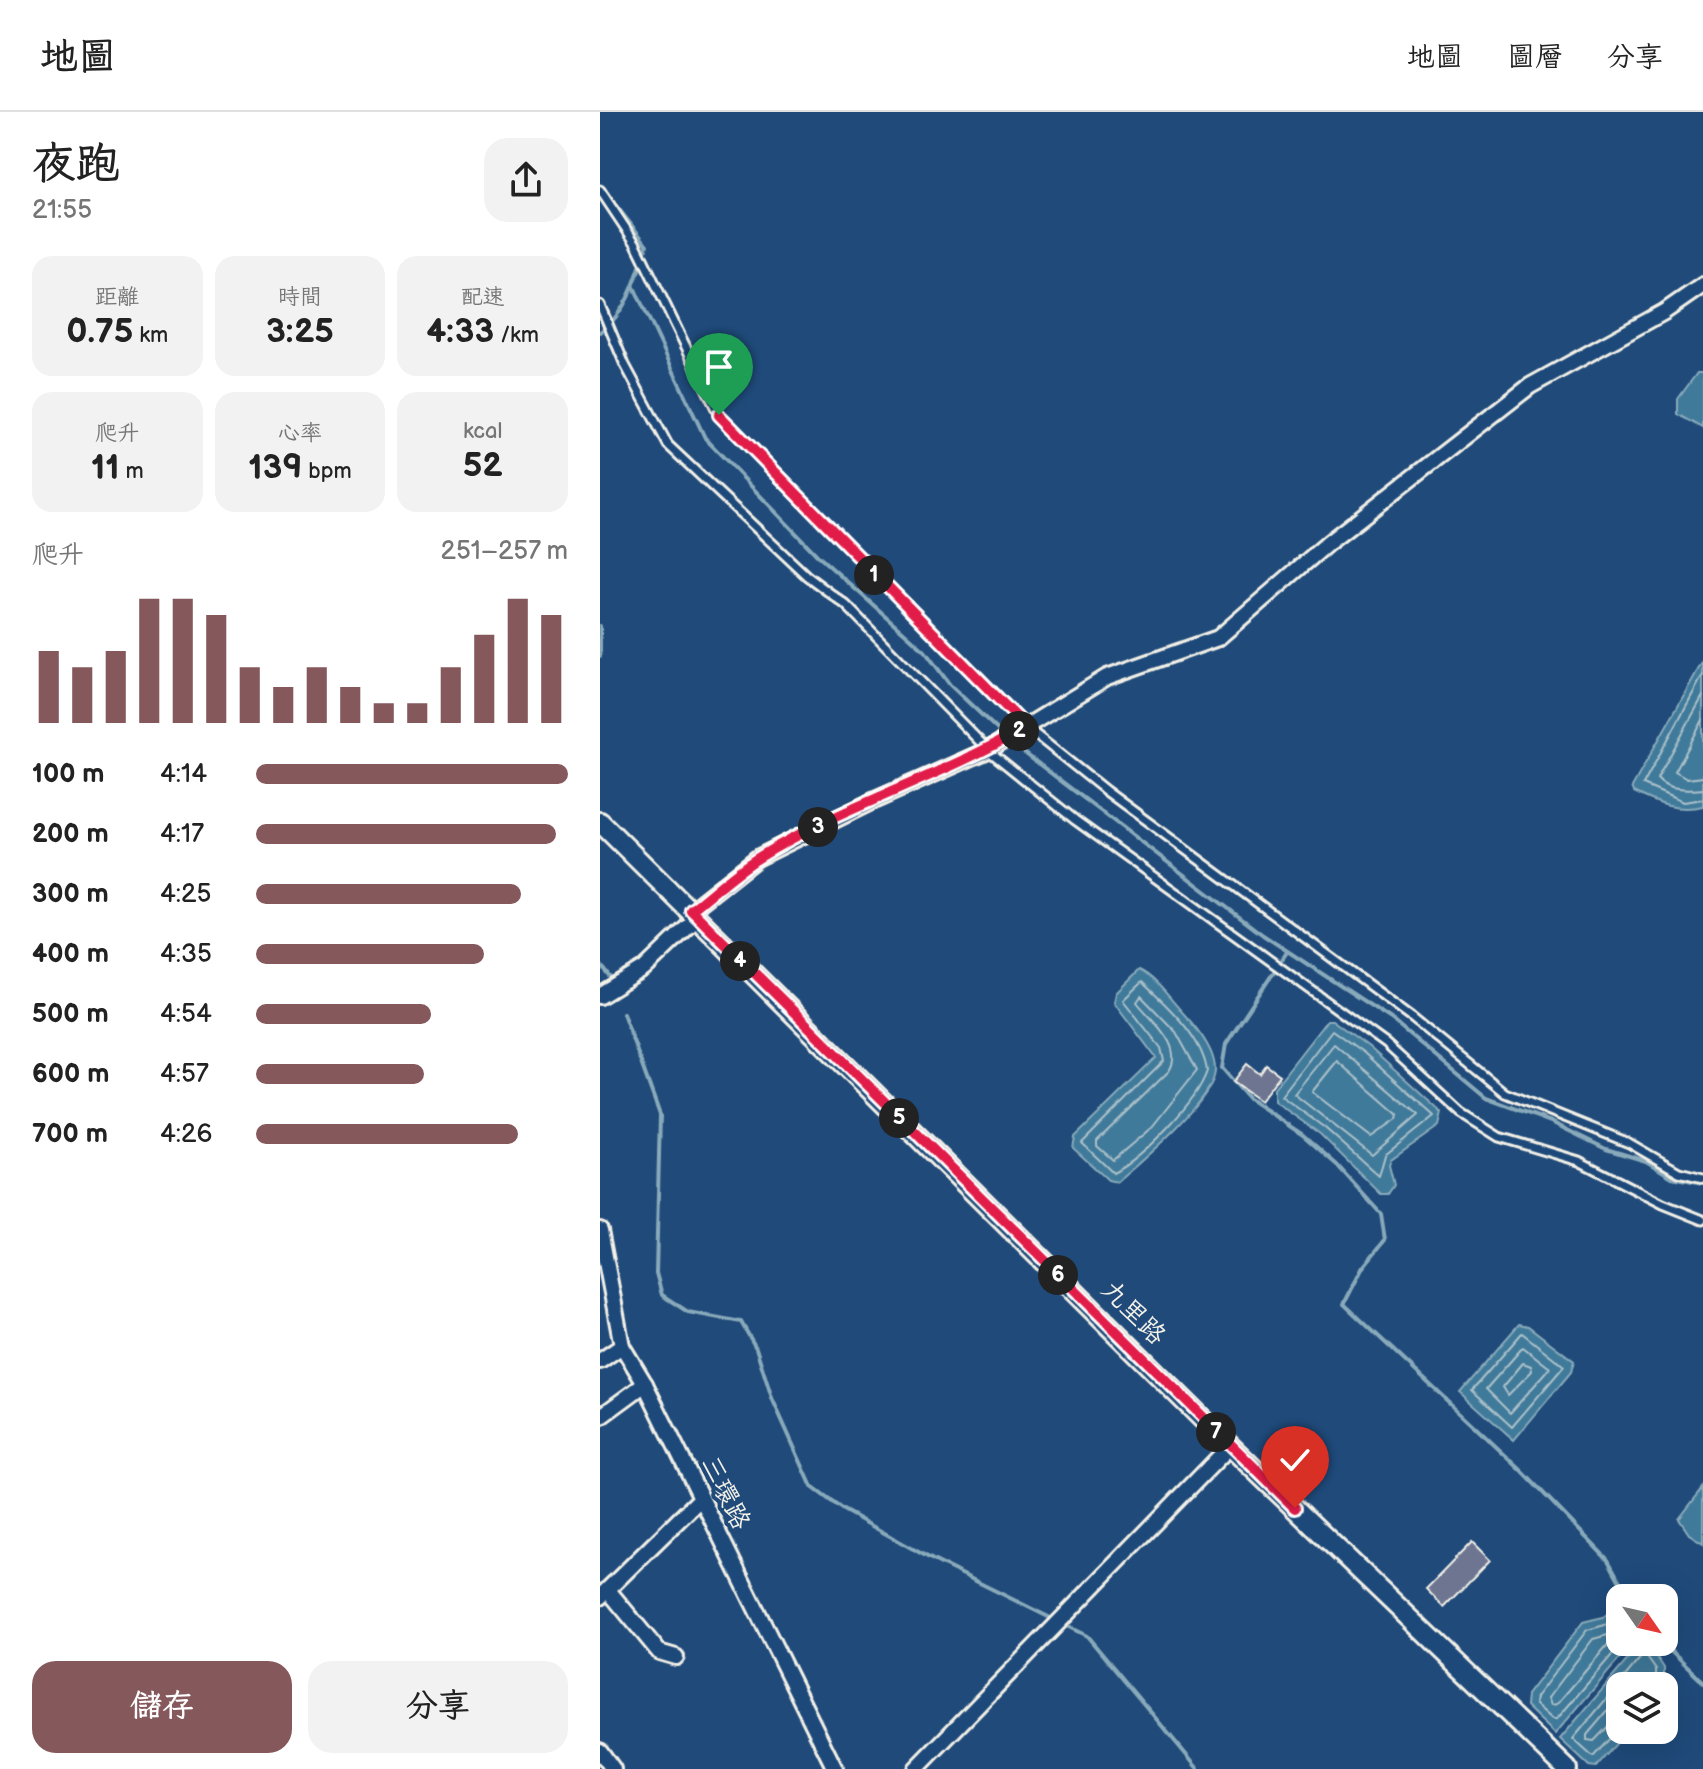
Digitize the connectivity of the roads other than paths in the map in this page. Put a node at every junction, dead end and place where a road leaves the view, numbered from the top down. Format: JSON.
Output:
{"nodes":[{"id":1,"x":600,"y":190,"type":"edge"},
{"id":2,"x":1703,"y":285,"type":"edge"},
{"id":3,"x":600,"y":305,"type":"edge"},
{"id":4,"x":1026,"y":727,"type":"junction"},
{"id":5,"x":988,"y":750,"type":"junction"},
{"id":6,"x":600,"y":822,"type":"edge"},
{"id":7,"x":694,"y":914,"type":"junction"},
{"id":8,"x":600,"y":996,"type":"edge"},
{"id":9,"x":1703,"y":1178,"type":"edge"},
{"id":10,"x":1703,"y":1220,"type":"edge"},
{"id":11,"x":600,"y":1230,"type":"edge"},
{"id":12,"x":603,"y":1265,"type":"edge"},
{"id":13,"x":622,"y":1346,"type":"junction"},
{"id":14,"x":600,"y":1361,"type":"edge"},
{"id":15,"x":645,"y":1384,"type":"junction"},
{"id":16,"x":600,"y":1417,"type":"edge"},
{"id":17,"x":1230,"y":1446,"type":"junction"},
{"id":18,"x":701,"y":1498,"type":"junction"},
{"id":19,"x":604,"y":1594,"type":"edge"},
{"id":20,"x":676,"y":1657,"type":"dead end"},
{"id":21,"x":600,"y":1751,"type":"edge"},
{"id":22,"x":613,"y":1769,"type":"edge"},
{"id":23,"x":835,"y":1769,"type":"edge"},
{"id":24,"x":916,"y":1769,"type":"edge"},
{"id":25,"x":1567,"y":1769,"type":"edge"}],
"edges":[{"from":1,"to":4,"type":"lane"},
{"from":2,"to":4,"type":"street"},
{"from":3,"to":5,"type":"lane"},
{"from":4,"to":5,"type":"street"},
{"from":4,"to":9,"type":"lane"},
{"from":5,"to":7,"type":"street"},
{"from":5,"to":10,"type":"lane"},
{"from":6,"to":7,"type":"street","name":"九里路"},
{"from":7,"to":8,"type":"street"},
{"from":7,"to":17,"type":"street","name":"九里路"},
{"from":11,"to":12,"type":"street","name":"三環路"},
{"from":12,"to":13,"type":"street","name":"三環路"},
{"from":13,"to":14,"type":"street"},
{"from":13,"to":15,"type":"street","name":"三環路"},
{"from":15,"to":16,"type":"street"},
{"from":15,"to":18,"type":"street","name":"三環路"},
{"from":17,"to":24,"type":"street"},
{"from":17,"to":25,"type":"street","name":"九里路"},
{"from":18,"to":19,"type":"street"},
{"from":18,"to":23,"type":"street","name":"三環路"},
{"from":19,"to":20,"type":"street"},
{"from":21,"to":22,"type":"street"}]}
